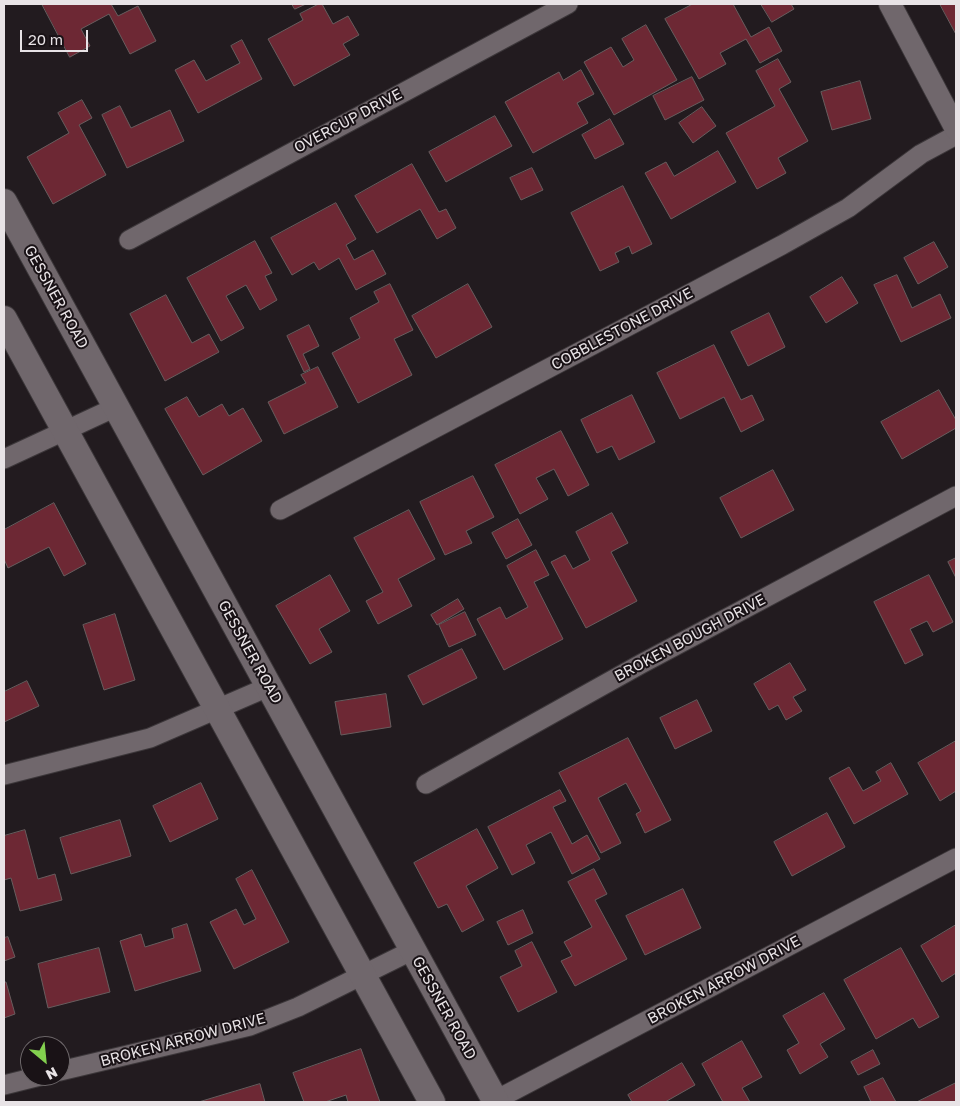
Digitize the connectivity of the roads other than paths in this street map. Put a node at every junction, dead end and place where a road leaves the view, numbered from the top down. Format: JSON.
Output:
{"nodes":[{"id":1,"x":568,"y":4,"type":"edge"},
{"id":2,"x":890,"y":4,"type":"edge"},
{"id":3,"x":956,"y":130,"type":"edge"},
{"id":4,"x":956,"y":135,"type":"edge"},
{"id":5,"x":4,"y":202,"type":"edge"},
{"id":6,"x":129,"y":240,"type":"dead end"},
{"id":7,"x":4,"y":318,"type":"edge"},
{"id":8,"x":116,"y":407,"type":"junction"},
{"id":9,"x":66,"y":431,"type":"junction"},
{"id":10,"x":4,"y":459,"type":"edge"},
{"id":11,"x":956,"y":496,"type":"edge"},
{"id":12,"x":280,"y":510,"type":"dead end"},
{"id":13,"x":268,"y":686,"type":"junction"},
{"id":14,"x":218,"y":710,"type":"junction"},
{"id":15,"x":4,"y":776,"type":"edge"},
{"id":16,"x":426,"y":784,"type":"dead end"},
{"id":17,"x":956,"y":858,"type":"edge"},
{"id":18,"x":413,"y":950,"type":"junction"},
{"id":19,"x":361,"y":977,"type":"junction"},
{"id":20,"x":70,"y":1069,"type":"edge"},
{"id":21,"x":20,"y":1081,"type":"edge"},
{"id":22,"x":4,"y":1085,"type":"edge"},
{"id":23,"x":432,"y":1102,"type":"edge"},
{"id":24,"x":494,"y":1102,"type":"edge"}],
"edges":[{"from":1,"to":6,"type":"street","name":"OVERCUP DRIVE"},
{"from":2,"to":3,"type":"street"},
{"from":4,"to":12,"type":"street","name":"COBBLESTONE DRIVE"},
{"from":5,"to":8,"type":"main road","name":"GESSNER ROAD"},
{"from":7,"to":9,"type":"main road"},
{"from":8,"to":9,"type":"street"},
{"from":8,"to":13,"type":"main road","name":"GESSNER ROAD"},
{"from":9,"to":10,"type":"street"},
{"from":9,"to":14,"type":"main road"},
{"from":11,"to":16,"type":"street","name":"BROKEN BOUGH DRIVE"},
{"from":13,"to":14,"type":"street"},
{"from":13,"to":18,"type":"main road","name":"GESSNER ROAD"},
{"from":14,"to":15,"type":"street"},
{"from":14,"to":19,"type":"main road"},
{"from":17,"to":24,"type":"street","name":"BROKEN ARROW DRIVE"},
{"from":18,"to":19,"type":"street","name":"BROKEN ARROW DRIVE"},
{"from":18,"to":24,"type":"main road","name":"GESSNER ROAD"},
{"from":19,"to":20,"type":"street","name":"BROKEN ARROW DRIVE"},
{"from":19,"to":23,"type":"main road"},
{"from":21,"to":22,"type":"street"}]}
